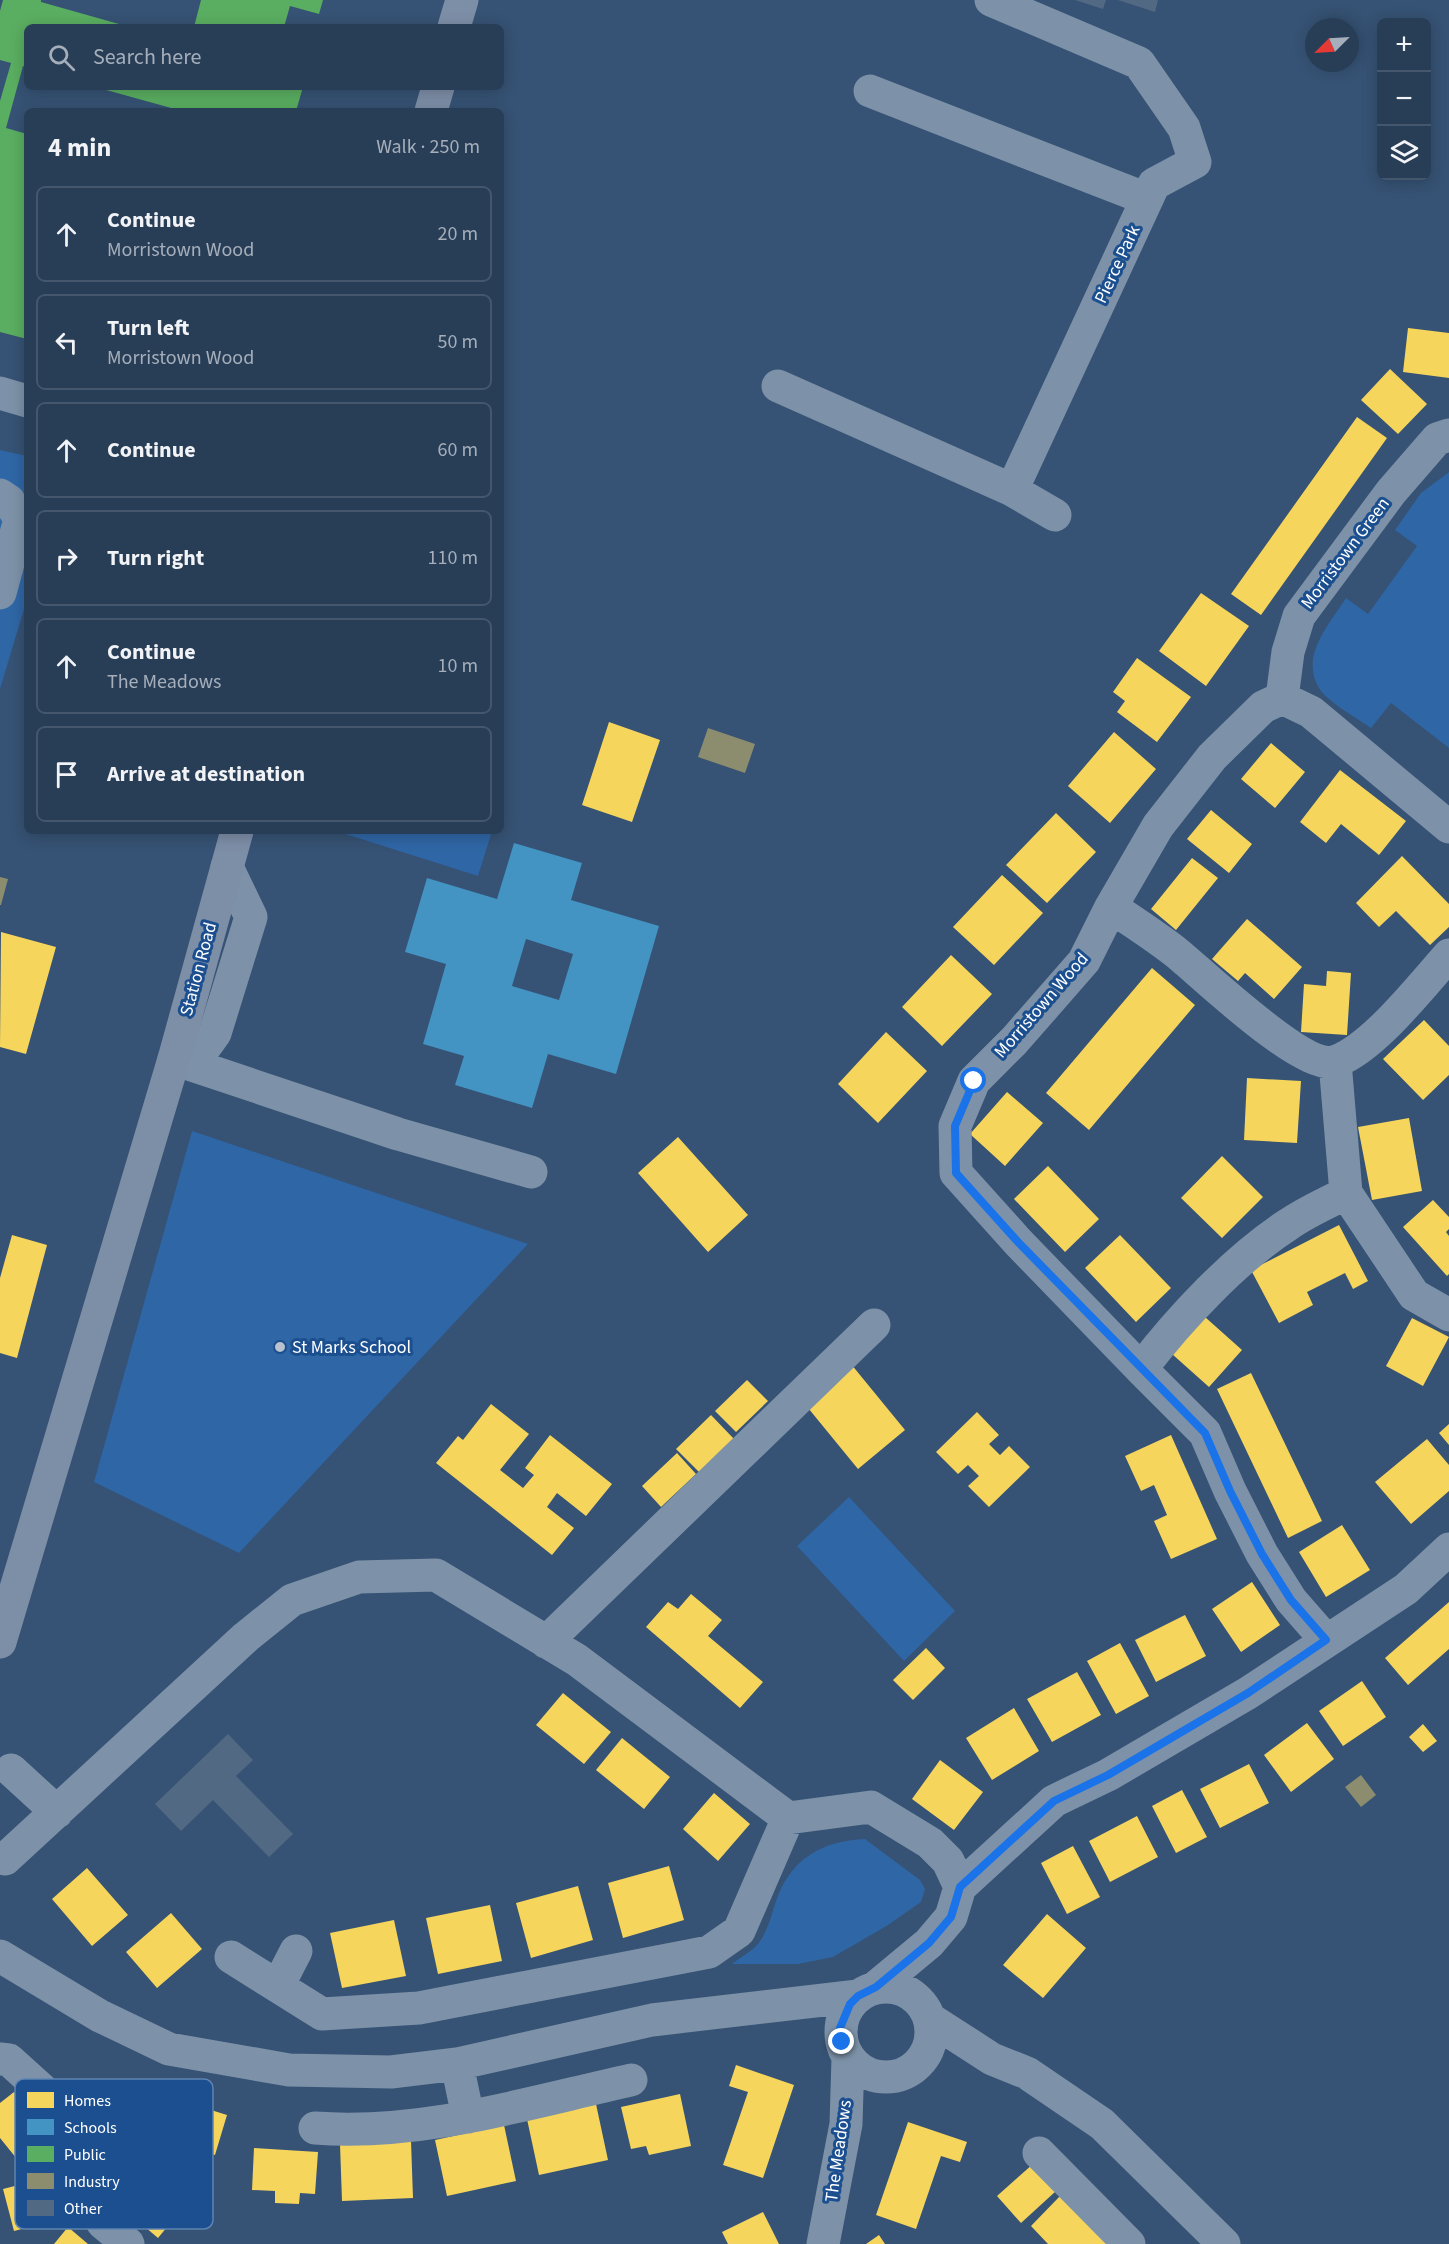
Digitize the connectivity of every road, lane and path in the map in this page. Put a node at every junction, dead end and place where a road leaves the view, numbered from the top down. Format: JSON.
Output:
{"nodes":[{"id":1,"x":462,"y":0,"type":"edge"},
{"id":2,"x":991,"y":0,"type":"edge"},
{"id":3,"x":455,"y":24,"type":"edge"},
{"id":4,"x":437,"y":90,"type":"edge"},
{"id":5,"x":870,"y":91,"type":"dead end"},
{"id":6,"x":432,"y":108,"type":"edge"},
{"id":7,"x":1147,"y":199,"type":"junction"},
{"id":8,"x":778,"y":386,"type":"dead end"},
{"id":9,"x":0,"y":393,"type":"edge"},
{"id":10,"x":24,"y":400,"type":"edge"},
{"id":11,"x":1449,"y":435,"type":"edge"},
{"id":12,"x":1012,"y":490,"type":"junction"},
{"id":13,"x":0,"y":495,"type":"edge"},
{"id":14,"x":1054,"y":515,"type":"dead end"},
{"id":15,"x":0,"y":593,"type":"edge"},
{"id":16,"x":1282,"y":698,"type":"junction"},
{"id":17,"x":1449,"y":827,"type":"edge"},
{"id":18,"x":236,"y":834,"type":"edge"},
{"id":19,"x":1111,"y":907,"type":"junction"},
{"id":20,"x":1449,"y":955,"type":"edge"},
{"id":21,"x":183,"y":1062,"type":"junction"},
{"id":22,"x":1335,"y":1062,"type":"junction"},
{"id":23,"x":531,"y":1172,"type":"dead end"},
{"id":24,"x":1346,"y":1193,"type":"junction"},
{"id":25,"x":1449,"y":1315,"type":"edge"},
{"id":26,"x":874,"y":1324,"type":"dead end"},
{"id":27,"x":1141,"y":1369,"type":"junction"},
{"id":28,"x":1449,"y":1550,"type":"edge"},
{"id":29,"x":1326,"y":1640,"type":"junction"},
{"id":30,"x":0,"y":1642,"type":"edge"},
{"id":31,"x":546,"y":1642,"type":"junction"},
{"id":32,"x":12,"y":1770,"type":"dead end"},
{"id":33,"x":57,"y":1812,"type":"junction"},
{"id":34,"x":788,"y":1818,"type":"junction"},
{"id":35,"x":5,"y":1859,"type":"dead end"},
{"id":36,"x":960,"y":1887,"type":"junction"},
{"id":37,"x":929,"y":1943,"type":"junction"},
{"id":38,"x":296,"y":1951,"type":"dead end"},
{"id":39,"x":0,"y":1956,"type":"edge"},
{"id":40,"x":231,"y":1957,"type":"dead end"},
{"id":41,"x":278,"y":1986,"type":"junction"},
{"id":42,"x":867,"y":1991,"type":"junction"},
{"id":43,"x":796,"y":2005,"type":"junction"},
{"id":44,"x":926,"y":2011,"type":"junction"},
{"id":45,"x":845,"y":2050,"type":"junction"},
{"id":46,"x":0,"y":2059,"type":"edge"},
{"id":47,"x":992,"y":2059,"type":"junction"},
{"id":48,"x":458,"y":2064,"type":"junction"},
{"id":49,"x":904,"y":2071,"type":"junction"},
{"id":50,"x":30,"y":2079,"type":"edge"},
{"id":51,"x":631,"y":2080,"type":"dead end"},
{"id":52,"x":468,"y":2116,"type":"junction"},
{"id":53,"x":846,"y":2124,"type":"junction"},
{"id":54,"x":315,"y":2128,"type":"dead end"},
{"id":55,"x":1039,"y":2153,"type":"dead end"},
{"id":56,"x":110,"y":2229,"type":"edge"},
{"id":57,"x":128,"y":2244,"type":"edge"},
{"id":58,"x":823,"y":2244,"type":"edge"},
{"id":59,"x":1129,"y":2244,"type":"edge"},
{"id":60,"x":1224,"y":2244,"type":"edge"}],
"edges":[{"from":1,"to":3,"type":"main road"},
{"from":2,"to":7,"type":"street","name":"Pierce Park"},
{"from":4,"to":6,"type":"main road"},
{"from":5,"to":7,"type":"street"},
{"from":7,"to":12,"type":"street","name":"Pierce Park"},
{"from":8,"to":12,"type":"street"},
{"from":9,"to":10,"type":"street"},
{"from":11,"to":16,"type":"street","name":"Morristown Green"},
{"from":12,"to":14,"type":"street"},
{"from":13,"to":15,"type":"street"},
{"from":16,"to":17,"type":"street"},
{"from":16,"to":19,"type":"street","name":"Morristown Wood"},
{"from":18,"to":21,"type":"main road","name":"Station Road"},
{"from":19,"to":22,"type":"street"},
{"from":19,"to":27,"type":"street","name":"Morristown Wood"},
{"from":20,"to":22,"type":"street"},
{"from":21,"to":23,"type":"street"},
{"from":21,"to":30,"type":"main road","name":"Station Road"},
{"from":22,"to":24,"type":"street"},
{"from":24,"to":25,"type":"street"},
{"from":24,"to":27,"type":"street"},
{"from":26,"to":31,"type":"street"},
{"from":27,"to":29,"type":"street","name":"Morristown Wood"},
{"from":28,"to":29,"type":"street"},
{"from":29,"to":36,"type":"street"},
{"from":31,"to":33,"type":"street"},
{"from":31,"to":34,"type":"street"},
{"from":32,"to":33,"type":"street"},
{"from":33,"to":35,"type":"street"},
{"from":34,"to":36,"type":"street"},
{"from":34,"to":41,"type":"street"},
{"from":36,"to":37,"type":"street"},
{"from":37,"to":42,"type":"street"},
{"from":37,"to":44,"type":"street"},
{"from":38,"to":41,"type":"street"},
{"from":39,"to":48,"type":"street"},
{"from":40,"to":41,"type":"street"},
{"from":42,"to":43,"type":"street"},
{"from":42,"to":44,"type":"street"},
{"from":42,"to":45,"type":"street","name":"The Meadows"},
{"from":43,"to":45,"type":"street"},
{"from":43,"to":48,"type":"street"},
{"from":44,"to":47,"type":"street"},
{"from":44,"to":49,"type":"street"},
{"from":45,"to":49,"type":"street"},
{"from":45,"to":53,"type":"street","name":"The Meadows"},
{"from":46,"to":50,"type":"street"},
{"from":47,"to":49,"type":"street"},
{"from":47,"to":60,"type":"street"},
{"from":48,"to":52,"type":"street"},
{"from":49,"to":53,"type":"street"},
{"from":51,"to":52,"type":"street"},
{"from":52,"to":54,"type":"street"},
{"from":53,"to":58,"type":"street","name":"The Meadows"},
{"from":55,"to":59,"type":"street"},
{"from":56,"to":57,"type":"street"}]}
